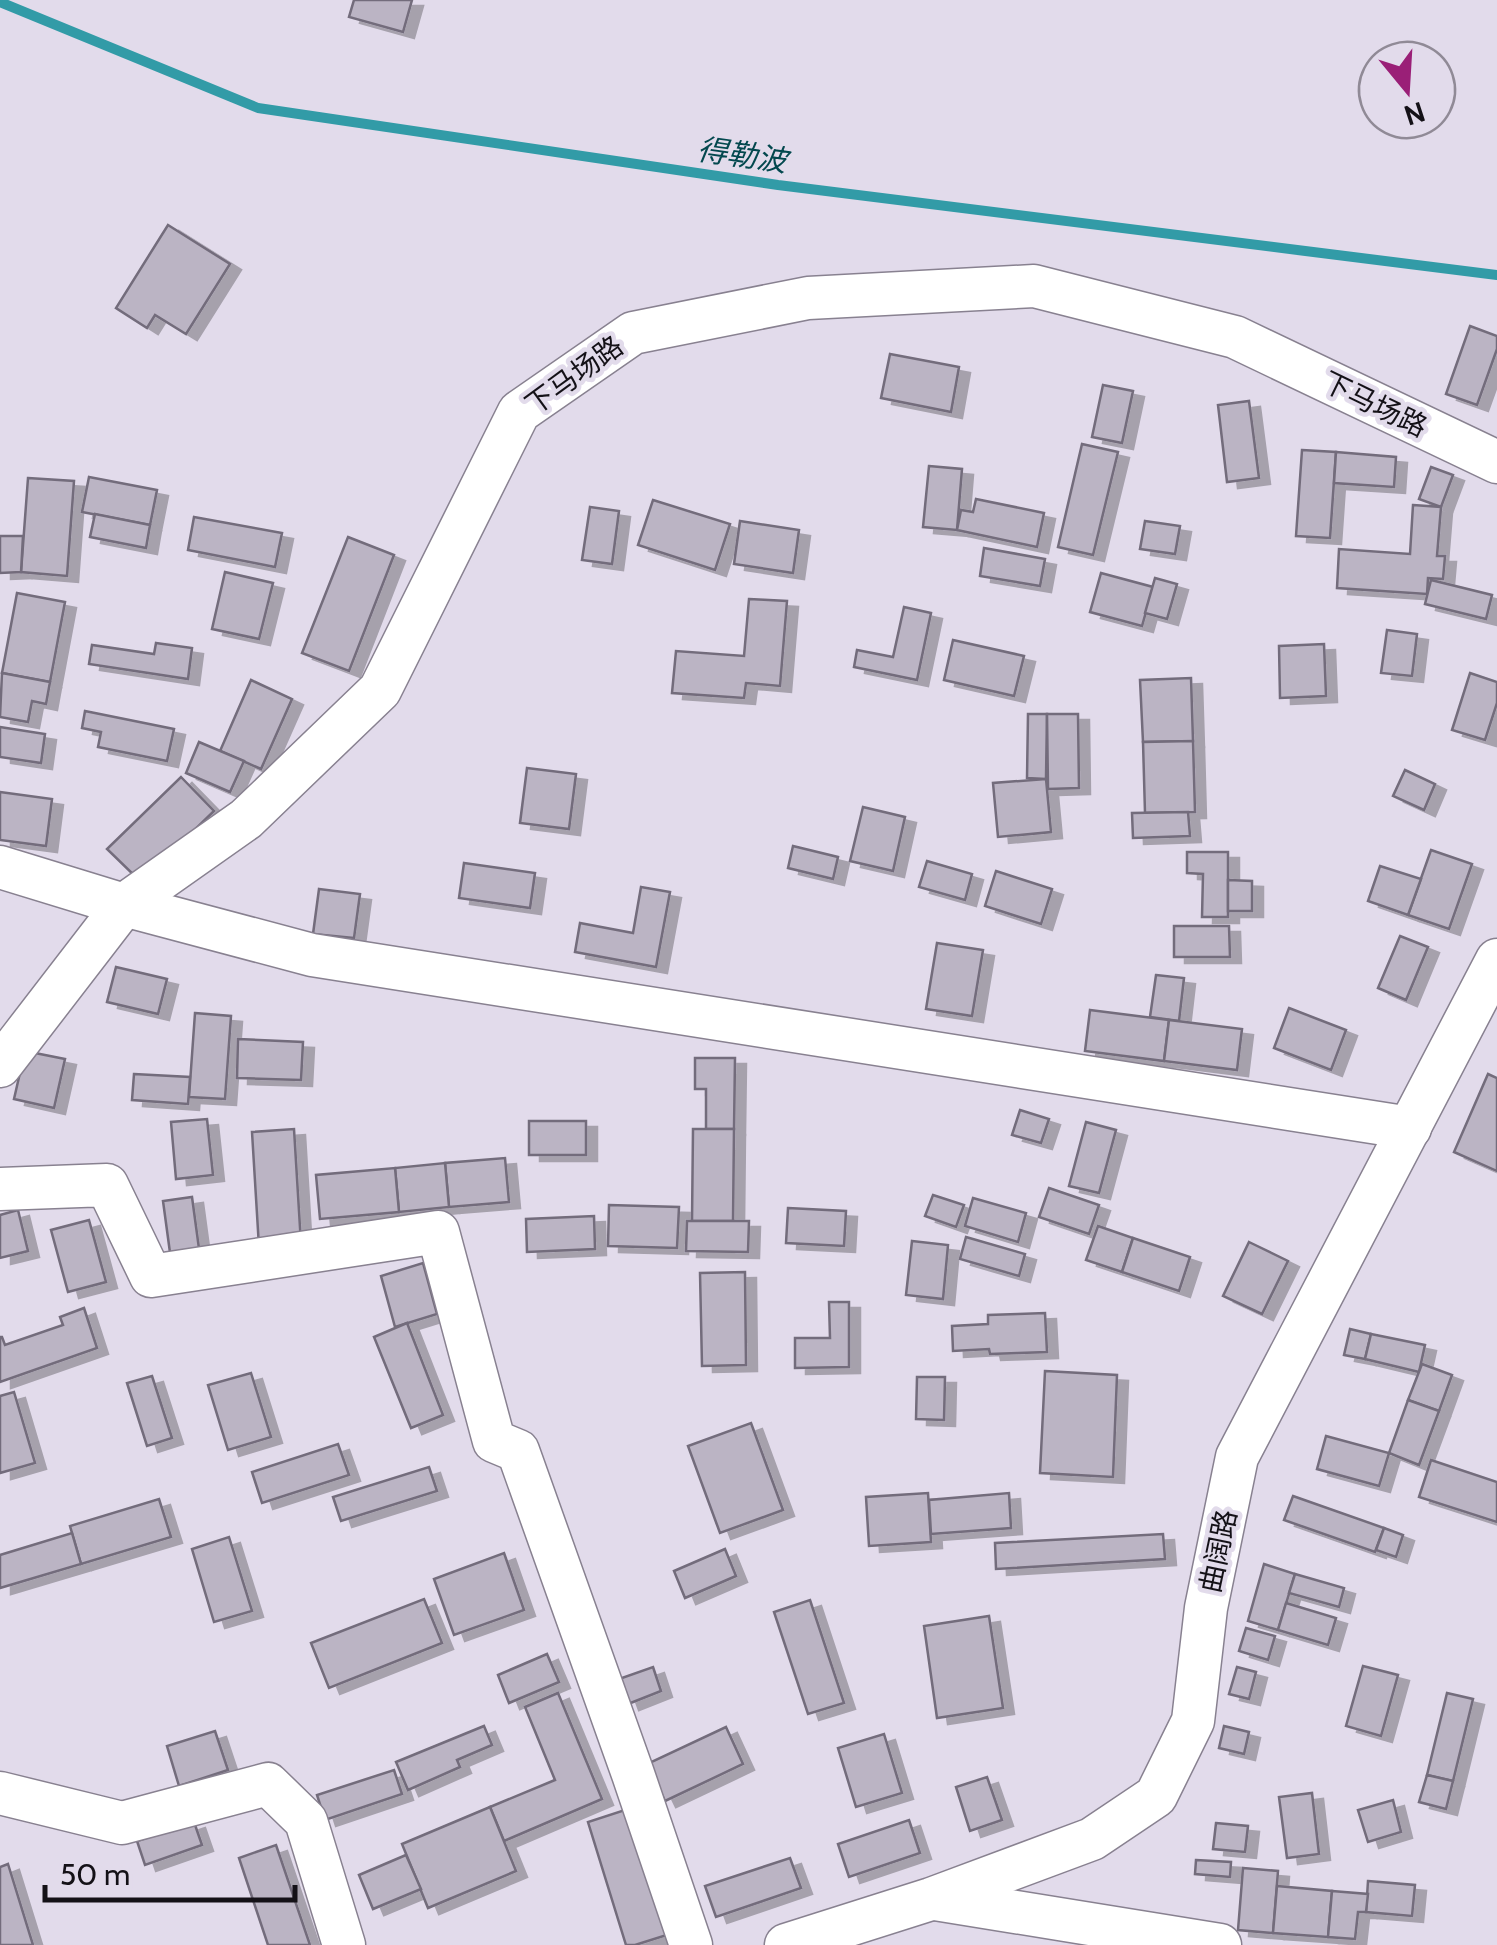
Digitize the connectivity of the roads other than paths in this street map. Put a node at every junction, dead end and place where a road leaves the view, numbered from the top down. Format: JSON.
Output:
{"nodes":[{"id":1,"x":1497,"y":462,"type":"edge"},
{"id":2,"x":0,"y":867,"type":"edge"},
{"id":3,"x":124,"y":905,"type":"junction"},
{"id":4,"x":1497,"y":960,"type":"edge"},
{"id":5,"x":0,"y":1066,"type":"edge"},
{"id":6,"x":1410,"y":1128,"type":"junction"},
{"id":7,"x":0,"y":1189,"type":"edge"},
{"id":8,"x":0,"y":1793,"type":"edge"},
{"id":9,"x":931,"y":1899,"type":"junction"},
{"id":10,"x":344,"y":1945,"type":"edge"},
{"id":11,"x":691,"y":1945,"type":"edge"},
{"id":12,"x":786,"y":1945,"type":"edge"},
{"id":13,"x":1220,"y":1945,"type":"edge"}],
"edges":[{"from":1,"to":3,"type":"street","name":"下马场路"},
{"from":2,"to":3,"type":"street"},
{"from":3,"to":5,"type":"street","name":"下马场路"},
{"from":3,"to":6,"type":"street"},
{"from":4,"to":6,"type":"street","name":"曲阔路"},
{"from":6,"to":9,"type":"street","name":"曲阔路"},
{"from":7,"to":11,"type":"street"},
{"from":8,"to":10,"type":"street"},
{"from":9,"to":12,"type":"street","name":"曲阔路"},
{"from":9,"to":13,"type":"street"}]}
